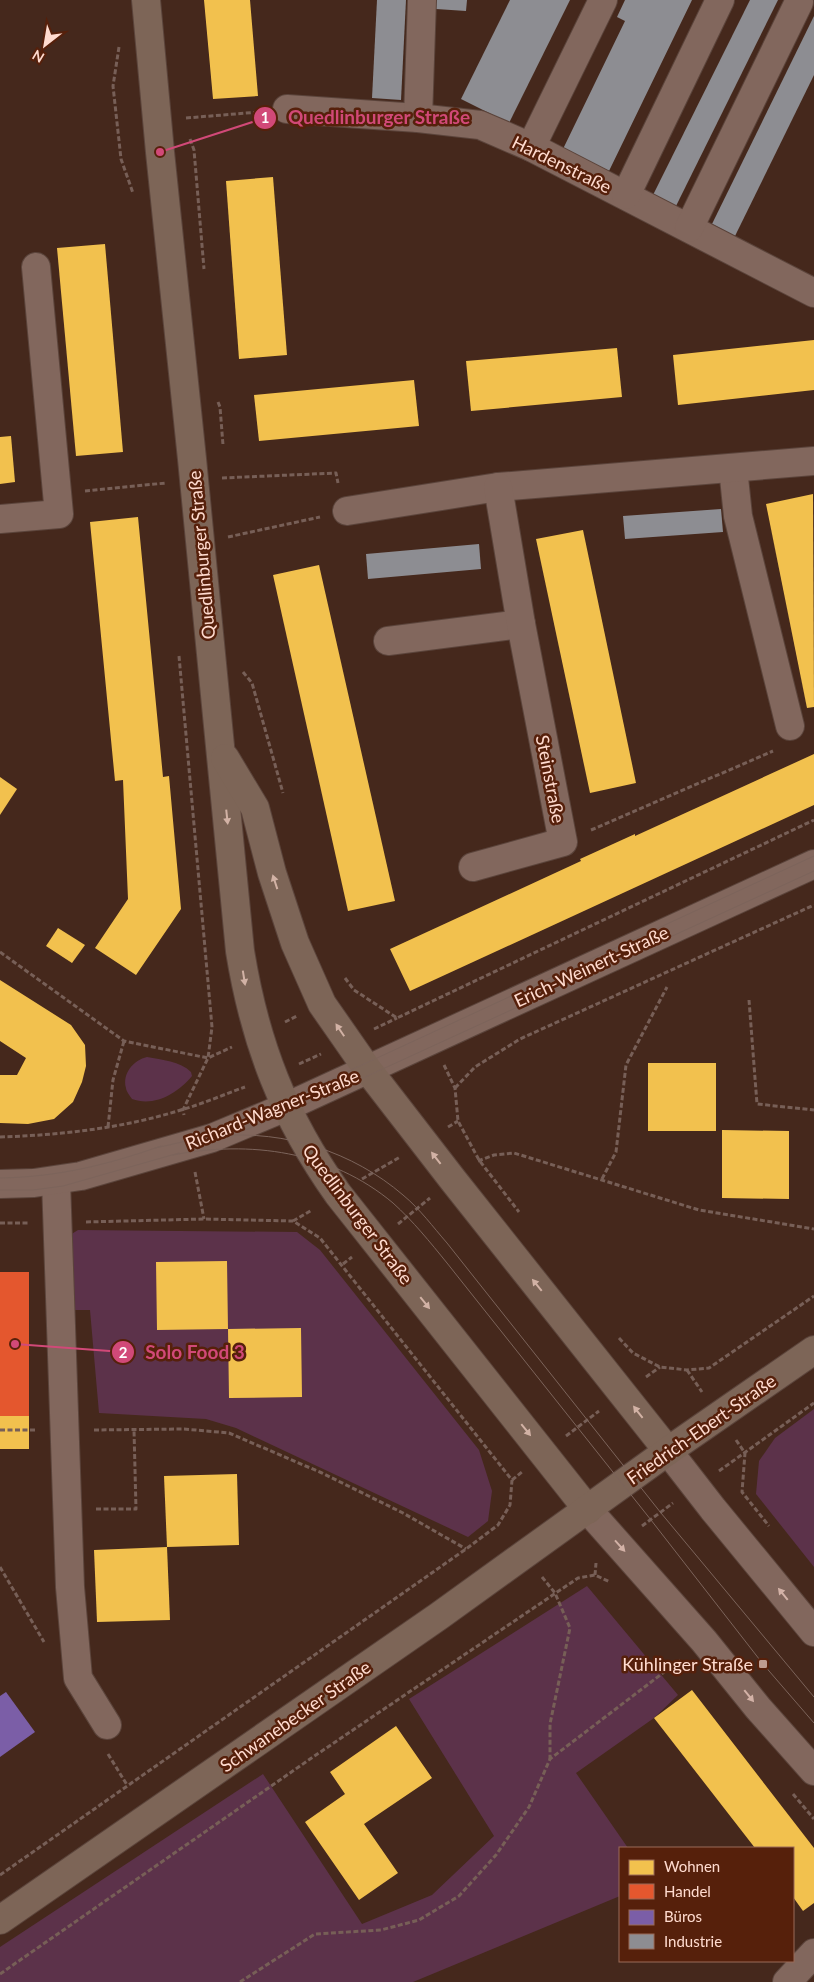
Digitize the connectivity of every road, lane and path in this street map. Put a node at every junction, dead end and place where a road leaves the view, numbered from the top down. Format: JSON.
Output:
{"nodes":[{"id":1,"x":146,"y":0,"type":"edge"},
{"id":2,"x":422,"y":0,"type":"edge"},
{"id":3,"x":603,"y":0,"type":"edge"},
{"id":4,"x":720,"y":0,"type":"edge"},
{"id":5,"x":799,"y":2,"type":"dead end"},
{"id":6,"x":120,"y":42,"type":"dead end"},
{"id":7,"x":287,"y":109,"type":"joint"},
{"id":8,"x":182,"y":110,"type":"dead end"},
{"id":9,"x":184,"y":118,"type":"junction"},
{"id":10,"x":418,"y":118,"type":"junction"},
{"id":11,"x":187,"y":126,"type":"dead end"},
{"id":12,"x":189,"y":134,"type":"dead end"},
{"id":13,"x":532,"y":147,"type":"junction"},
{"id":14,"x":133,"y":194,"type":"dead end"},
{"id":15,"x":626,"y":196,"type":"junction"},
{"id":16,"x":689,"y":228,"type":"junction"},
{"id":17,"x":36,"y":268,"type":"dead end"},
{"id":18,"x":202,"y":274,"type":"dead end"},
{"id":19,"x":814,"y":293,"type":"edge"},
{"id":20,"x":216,"y":399,"type":"dead end"},
{"id":21,"x":223,"y":452,"type":"dead end"},
{"id":22,"x":814,"y":461,"type":"edge"},
{"id":23,"x":733,"y":468,"type":"junction"},
{"id":24,"x":225,"y":469,"type":"dead end"},
{"id":25,"x":225,"y":478,"type":"junction"},
{"id":26,"x":194,"y":481,"type":"junction"},
{"id":27,"x":164,"y":483,"type":"junction"},
{"id":28,"x":498,"y":487,"type":"junction"},
{"id":29,"x":165,"y":492,"type":"dead end"},
{"id":30,"x":346,"y":511,"type":"junction"},
{"id":31,"x":59,"y":514,"type":"junction"},
{"id":32,"x":0,"y":518,"type":"edge"},
{"id":33,"x":229,"y":527,"type":"dead end"},
{"id":34,"x":230,"y":537,"type":"junction"},
{"id":35,"x":199,"y":544,"type":"junction"},
{"id":36,"x":521,"y":624,"type":"junction"},
{"id":37,"x":388,"y":641,"type":"dead end"},
{"id":38,"x":178,"y":647,"type":"dead end"},
{"id":39,"x":240,"y":668,"type":"dead end"},
{"id":40,"x":784,"y":737,"type":"joint"},
{"id":41,"x":220,"y":751,"type":"junction"},
{"id":42,"x":284,"y":797,"type":"dead end"},
{"id":43,"x":814,"y":820,"type":"edge"},
{"id":44,"x":564,"y":842,"type":"junction"},
{"id":45,"x":814,"y":864,"type":"edge"},
{"id":46,"x":473,"y":867,"type":"dead end"},
{"id":47,"x":814,"y":905,"type":"edge"},
{"id":48,"x":0,"y":952,"type":"edge"},
{"id":49,"x":340,"y":971,"type":"dead end"},
{"id":50,"x":667,"y":987,"type":"dead end"},
{"id":51,"x":750,"y":1000,"type":"dead end"},
{"id":52,"x":124,"y":1041,"type":"junction"},
{"id":53,"x":208,"y":1058,"type":"junction"},
{"id":54,"x":368,"y":1070,"type":"junction"},
{"id":55,"x":455,"y":1088,"type":"dead end"},
{"id":56,"x":286,"y":1107,"type":"junction"},
{"id":57,"x":814,"y":1110,"type":"edge"},
{"id":58,"x":108,"y":1127,"type":"junction"},
{"id":59,"x":0,"y":1137,"type":"edge"},
{"id":60,"x":424,"y":1142,"type":"junction"},
{"id":61,"x":479,"y":1160,"type":"junction"},
{"id":62,"x":602,"y":1179,"type":"junction"},
{"id":63,"x":453,"y":1180,"type":"junction"},
{"id":64,"x":56,"y":1181,"type":"junction"},
{"id":65,"x":0,"y":1184,"type":"edge"},
{"id":66,"x":338,"y":1194,"type":"junction"},
{"id":67,"x":521,"y":1214,"type":"dead end"},
{"id":68,"x":293,"y":1221,"type":"junction"},
{"id":69,"x":0,"y":1223,"type":"edge"},
{"id":70,"x":59,"y":1223,"type":"junction"},
{"id":71,"x":814,"y":1229,"type":"edge"},
{"id":72,"x":375,"y":1240,"type":"junction"},
{"id":73,"x":343,"y":1264,"type":"junction"},
{"id":74,"x":814,"y":1296,"type":"edge"},
{"id":75,"x":616,"y":1335,"type":"dead end"},
{"id":76,"x":814,"y":1350,"type":"edge"},
{"id":77,"x":660,"y":1367,"type":"junction"},
{"id":78,"x":624,"y":1393,"type":"junction"},
{"id":79,"x":814,"y":1403,"type":"edge"},
{"id":80,"x":65,"y":1429,"type":"junction"},
{"id":81,"x":134,"y":1430,"type":"junction"},
{"id":82,"x":668,"y":1450,"type":"junction"},
{"id":83,"x":745,"y":1453,"type":"junction"},
{"id":84,"x":544,"y":1454,"type":"junction"},
{"id":85,"x":512,"y":1480,"type":"junction"},
{"id":86,"x":696,"y":1487,"type":"junction"},
{"id":87,"x":68,"y":1509,"type":"junction"},
{"id":88,"x":588,"y":1510,"type":"junction"},
{"id":89,"x":772,"y":1530,"type":"dead end"},
{"id":90,"x":617,"y":1543,"type":"junction"},
{"id":91,"x":466,"y":1549,"type":"junction"},
{"id":92,"x":555,"y":1593,"type":"junction"},
{"id":93,"x":814,"y":1632,"type":"edge"},
{"id":94,"x":680,"y":1660,"type":"dead end"},
{"id":95,"x":107,"y":1725,"type":"dead end"},
{"id":96,"x":550,"y":1759,"type":"junction"},
{"id":97,"x":814,"y":1771,"type":"edge"},
{"id":98,"x":0,"y":1875,"type":"edge"},
{"id":99,"x":0,"y":1920,"type":"edge"},
{"id":100,"x":814,"y":1953,"type":"edge"},
{"id":101,"x":0,"y":1974,"type":"edge"},
{"id":102,"x":240,"y":1982,"type":"edge"},
{"id":103,"x":787,"y":1982,"type":"edge"}],
"edges":[{"from":1,"to":26,"type":"main road","name":"Quedlinburger Straße"},
{"from":2,"to":10,"type":"street"},
{"from":3,"to":13,"type":"street"},
{"from":4,"to":15,"type":"street"},
{"from":5,"to":16,"type":"street"},
{"from":6,"to":14,"type":"path"},
{"from":7,"to":9,"type":"path"},
{"from":7,"to":10,"type":"street","name":"Hardenstraße"},
{"from":8,"to":9,"type":"path"},
{"from":9,"to":11,"type":"path"},
{"from":10,"to":13,"type":"street","name":"Hardenstraße"},
{"from":12,"to":18,"type":"path"},
{"from":13,"to":15,"type":"street","name":"Hardenstraße"},
{"from":15,"to":16,"type":"street","name":"Hardenstraße"},
{"from":16,"to":19,"type":"street","name":"Hardenstraße"},
{"from":17,"to":31,"type":"street"},
{"from":20,"to":21,"type":"path"},
{"from":22,"to":23,"type":"street"},
{"from":23,"to":28,"type":"street"},
{"from":23,"to":40,"type":"street"},
{"from":24,"to":25,"type":"path"},
{"from":25,"to":26,"type":"path"},
{"from":25,"to":30,"type":"path"},
{"from":26,"to":27,"type":"path"},
{"from":26,"to":35,"type":"main road","name":"Quedlinburger Straße"},
{"from":27,"to":29,"type":"path"},
{"from":27,"to":31,"type":"path"},
{"from":28,"to":30,"type":"street"},
{"from":28,"to":36,"type":"street","name":"Steinstraße"},
{"from":30,"to":34,"type":"path"},
{"from":31,"to":32,"type":"street"},
{"from":33,"to":34,"type":"path"},
{"from":34,"to":35,"type":"path"},
{"from":35,"to":41,"type":"main road","name":"Quedlinburger Straße"},
{"from":36,"to":37,"type":"street"},
{"from":36,"to":44,"type":"street","name":"Steinstraße"},
{"from":38,"to":53,"type":"path"},
{"from":39,"to":42,"type":"path"},
{"from":40,"to":44,"type":"path"},
{"from":54,"to":41,"type":"main road","name":"Quedlinburger Straße","one_way":true},
{"from":41,"to":56,"type":"main road","name":"Quedlinburger Straße","one_way":true},
{"from":43,"to":49,"type":"path"},
{"from":44,"to":46,"type":"street","name":"Steinstraße"},
{"from":45,"to":54,"type":"street","name":"Erich-Weinert-Straße"},
{"from":47,"to":55,"type":"path"},
{"from":48,"to":52,"type":"path"},
{"from":50,"to":62,"type":"path"},
{"from":51,"to":57,"type":"path"},
{"from":52,"to":53,"type":"path"},
{"from":52,"to":58,"type":"path"},
{"from":53,"to":58,"type":"path"},
{"from":54,"to":56,"type":"street","name":"Richard-Wagner-Straße"},
{"from":54,"to":60,"type":"main road","name":"Quedlinburger Straße"},
{"from":56,"to":64,"type":"street","name":"Richard-Wagner-Straße"},
{"from":56,"to":66,"type":"main road","name":"Quedlinburger Straße"},
{"from":58,"to":59,"type":"path"},
{"from":60,"to":61,"type":"path"},
{"from":63,"to":60,"type":"main road","name":"Quedlinburger Straße","one_way":true},
{"from":60,"to":66,"type":"path"},
{"from":61,"to":62,"type":"path"},
{"from":61,"to":63,"type":"path"},
{"from":61,"to":67,"type":"path"},
{"from":62,"to":71,"type":"path"},
{"from":63,"to":72,"type":"path"},
{"from":78,"to":63,"type":"main road","name":"Quedlinburger Straße","one_way":true},
{"from":64,"to":65,"type":"street","name":"Richard-Wagner-Straße"},
{"from":64,"to":70,"type":"street"},
{"from":66,"to":68,"type":"path"},
{"from":66,"to":72,"type":"main road","name":"Quedlinburger Straße"},
{"from":68,"to":70,"type":"path"},
{"from":68,"to":73,"type":"path"},
{"from":69,"to":70,"type":"path"},
{"from":70,"to":80,"type":"street"},
{"from":72,"to":73,"type":"path"},
{"from":72,"to":84,"type":"main road","name":"Quedlinburger Straße","one_way":true},
{"from":73,"to":85,"type":"path"},
{"from":74,"to":77,"type":"path"},
{"from":75,"to":77,"type":"path"},
{"from":76,"to":82,"type":"main road","name":"Friedrich-Ebert-Straße"},
{"from":77,"to":78,"type":"path"},
{"from":82,"to":78,"type":"main road","name":"Quedlinburger Straße","one_way":true},
{"from":78,"to":84,"type":"path"},
{"from":79,"to":83,"type":"path"},
{"from":80,"to":81,"type":"path"},
{"from":80,"to":87,"type":"street"},
{"from":81,"to":87,"type":"path"},
{"from":81,"to":91,"type":"path"},
{"from":82,"to":86,"type":"street"},
{"from":82,"to":88,"type":"main road","name":"Friedrich-Ebert-Straße"},
{"from":83,"to":86,"type":"path"},
{"from":83,"to":89,"type":"path"},
{"from":84,"to":85,"type":"path"},
{"from":84,"to":88,"type":"main road","name":"Quedlinburger Straße"},
{"from":85,"to":91,"type":"path"},
{"from":86,"to":90,"type":"path"},
{"from":93,"to":86,"type":"street","one_way":true},
{"from":87,"to":95,"type":"street"},
{"from":88,"to":90,"type":"street"},
{"from":88,"to":99,"type":"main road","name":"Schwanebecker Straße"},
{"from":90,"to":92,"type":"path"},
{"from":90,"to":97,"type":"street","one_way":true},
{"from":91,"to":98,"type":"path"},
{"from":92,"to":96,"type":"path"},
{"from":92,"to":101,"type":"path"},
{"from":94,"to":96,"type":"path"},
{"from":96,"to":102,"type":"path"},
{"from":100,"to":103,"type":"street"}]}
